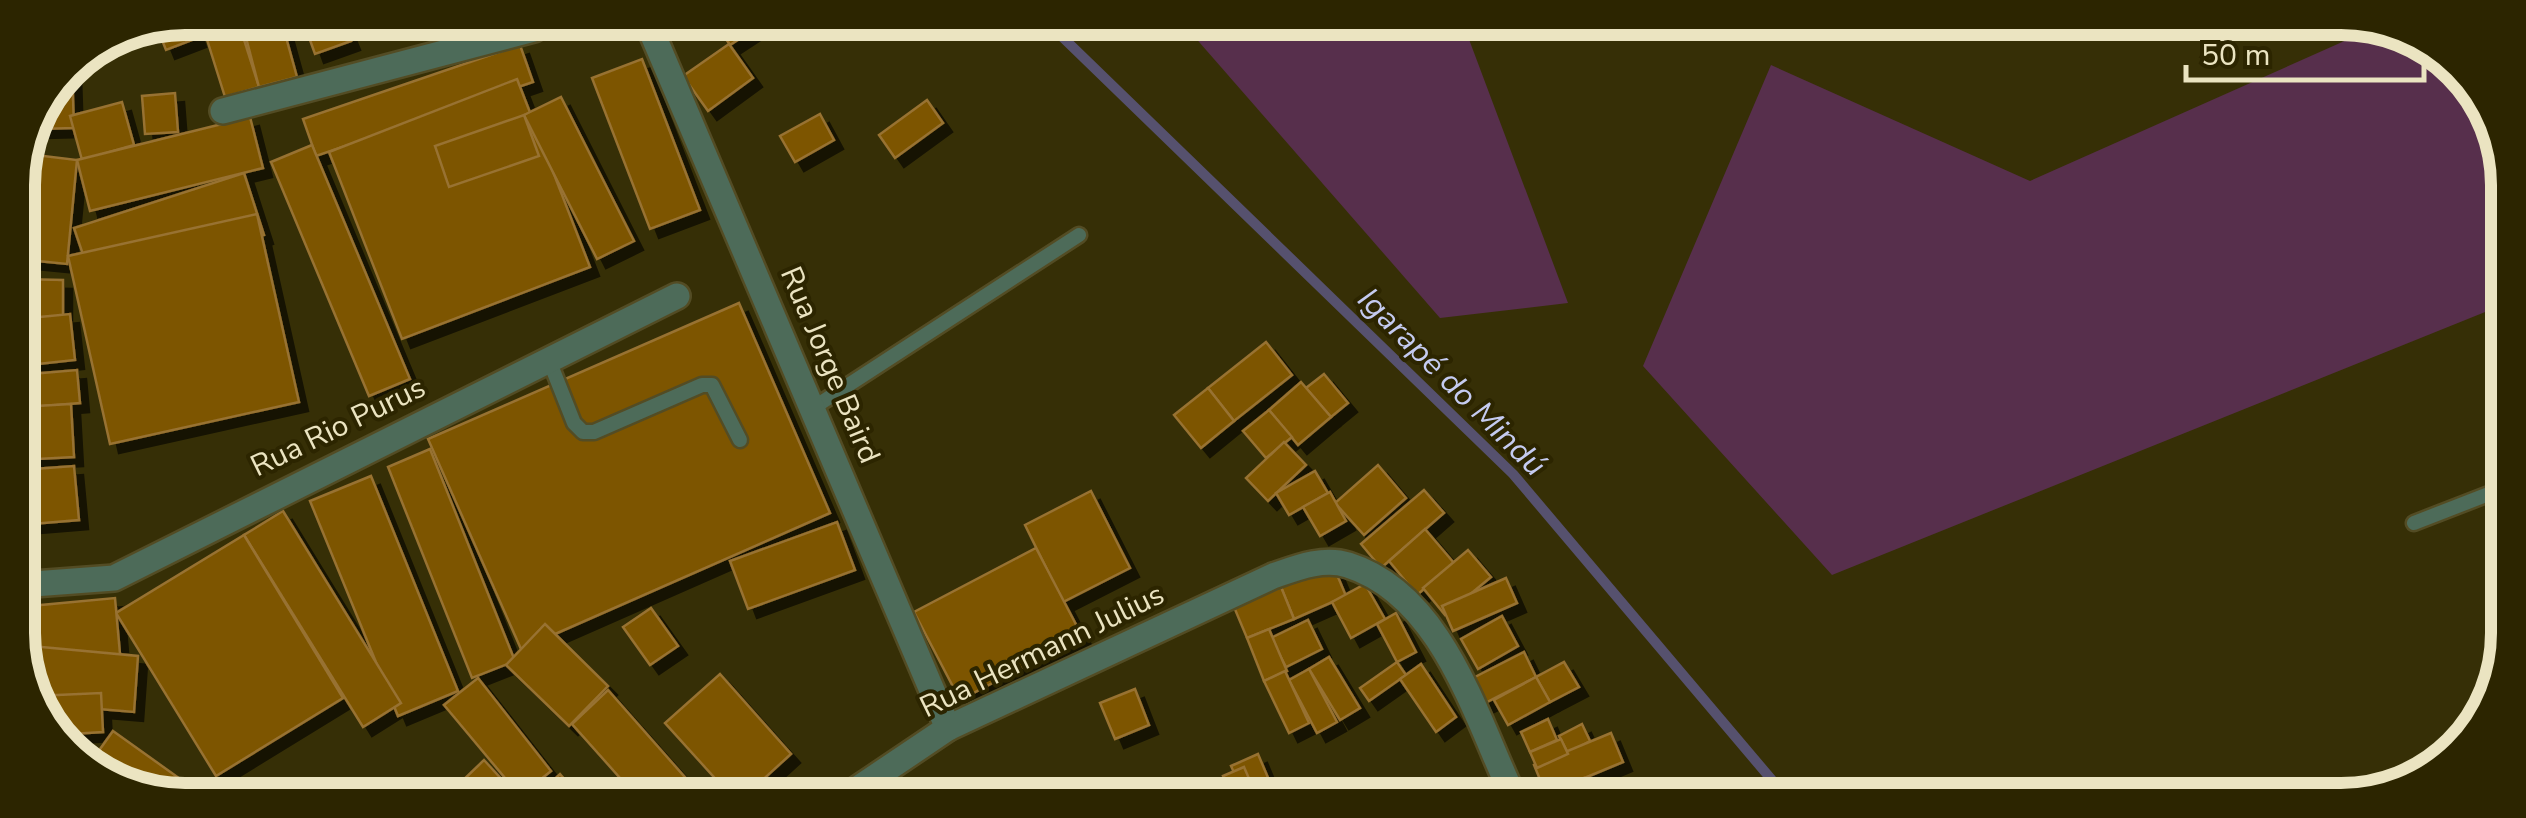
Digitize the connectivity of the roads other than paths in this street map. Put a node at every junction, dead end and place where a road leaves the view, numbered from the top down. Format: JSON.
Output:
{"nodes":[{"id":1,"x":511,"y":35,"type":"edge"},
{"id":2,"x":653,"y":35,"type":"edge"},
{"id":3,"x":224,"y":111,"type":"dead end"},
{"id":4,"x":1079,"y":235,"type":"dead end"},
{"id":5,"x":677,"y":296,"type":"dead end"},
{"id":6,"x":549,"y":360,"type":"junction"},
{"id":7,"x":813,"y":408,"type":"junction"},
{"id":8,"x":740,"y":440,"type":"dead end"},
{"id":9,"x":2491,"y":493,"type":"edge"},
{"id":10,"x":2414,"y":523,"type":"dead end"},
{"id":11,"x":35,"y":584,"type":"edge"},
{"id":12,"x":948,"y":728,"type":"junction"},
{"id":13,"x":866,"y":783,"type":"edge"},
{"id":14,"x":1507,"y":783,"type":"edge"}],
"edges":[{"from":1,"to":3,"type":"street"},
{"from":2,"to":7,"type":"street","name":"Rua Jorge Baird"},
{"from":4,"to":7,"type":"lane"},
{"from":5,"to":6,"type":"street","name":"Rua Rio Purus"},
{"from":6,"to":8,"type":"lane"},
{"from":6,"to":11,"type":"street","name":"Rua Rio Purus"},
{"from":7,"to":12,"type":"street","name":"Rua Jorge Baird"},
{"from":9,"to":10,"type":"lane"},
{"from":12,"to":13,"type":"street","name":"Rua Hermann Julius"},
{"from":12,"to":14,"type":"street","name":"Rua Hermann Julius"}]}
